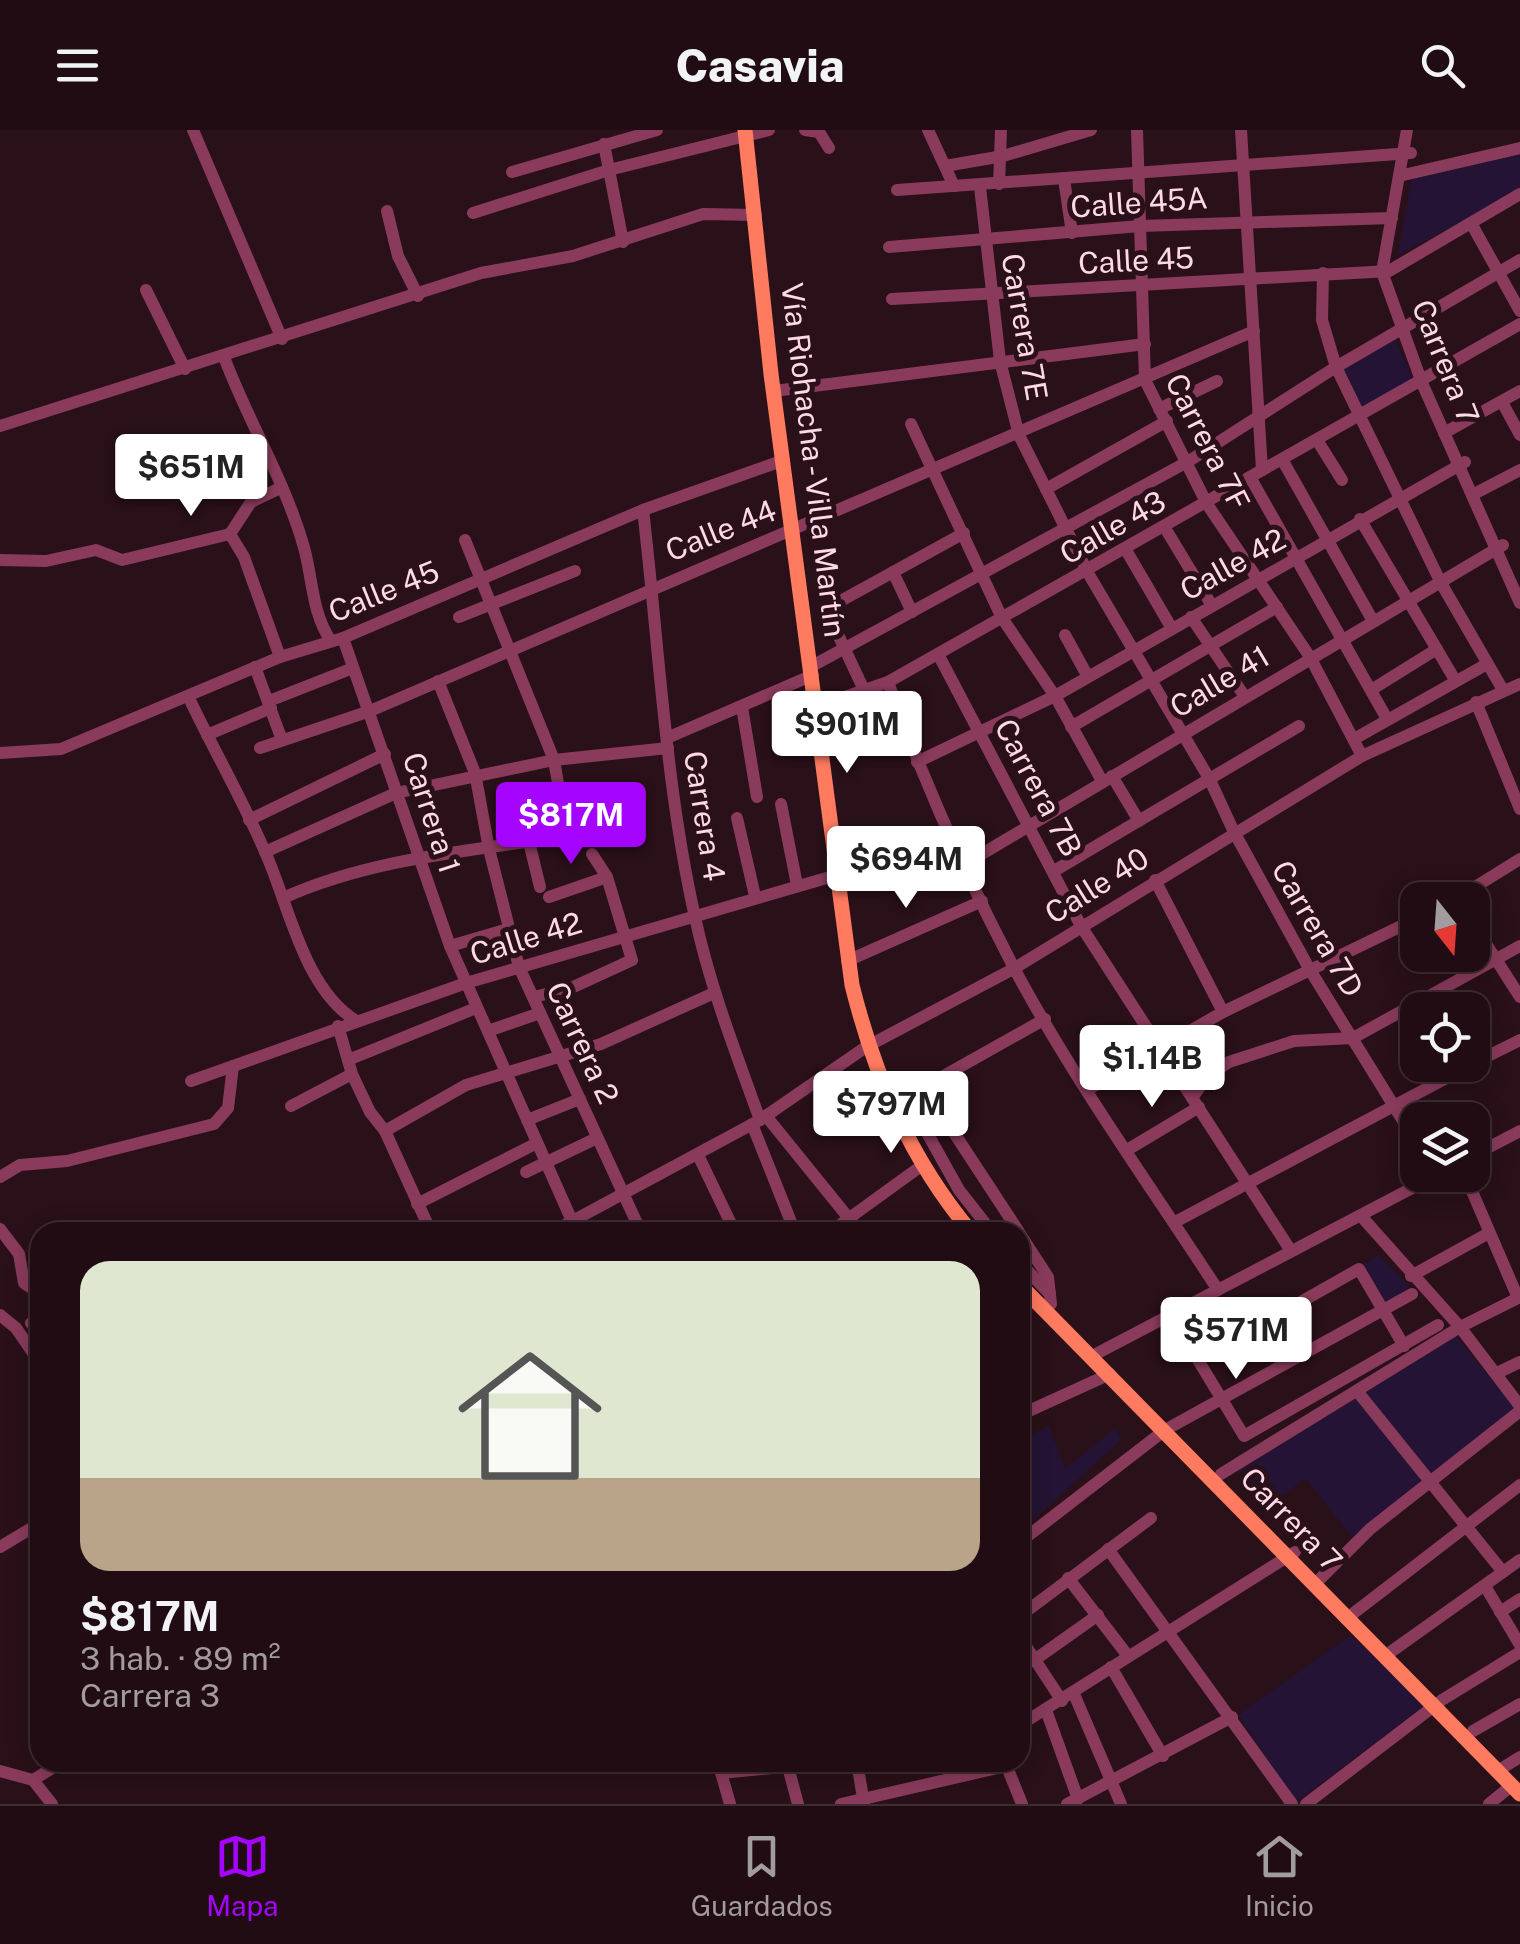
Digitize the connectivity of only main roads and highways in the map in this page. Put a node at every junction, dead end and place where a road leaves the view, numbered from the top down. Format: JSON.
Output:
{"nodes":[{"id":1,"x":745,"y":132,"type":"edge"},
{"id":2,"x":899,"y":1101,"type":"junction"},
{"id":3,"x":964,"y":1222,"type":"edge"},
{"id":4,"x":975,"y":1222,"type":"edge"},
{"id":5,"x":1039,"y":1301,"type":"edge"},
{"id":6,"x":1096,"y":1354,"type":"junction"},
{"id":7,"x":1170,"y":1428,"type":"junction"},
{"id":8,"x":1292,"y":1554,"type":"junction"},
{"id":9,"x":1349,"y":1617,"type":"junction"},
{"id":10,"x":1439,"y":1703,"type":"junction"},
{"id":11,"x":1508,"y":1764,"type":"edge"},
{"id":12,"x":1517,"y":1787,"type":"edge"}],
"edges":[{"from":1,"to":2,"type":"main road","name":"Vía Riohacha - Villa Martín"},
{"from":2,"to":3,"type":"main road"},
{"from":2,"to":4,"type":"main road"},
{"from":5,"to":6,"type":"main road","name":"Carrera 7"},
{"from":6,"to":7,"type":"main road","name":"Carrera 7"},
{"from":6,"to":7,"type":"main road","name":"Carrera 7"},
{"from":7,"to":8,"type":"main road","name":"Carrera 7"},
{"from":7,"to":8,"type":"main road","name":"Carrera 7"},
{"from":8,"to":9,"type":"main road","name":"Carrera 7"},
{"from":9,"to":10,"type":"main road","name":"Carrera 7"},
{"from":9,"to":10,"type":"main road","name":"Carrera 7"},
{"from":10,"to":11,"type":"main road","name":"Carrera 7"},
{"from":10,"to":11,"type":"main road","name":"Carrera 7"},
{"from":11,"to":12,"type":"main road","name":"Carrera 7"}]}
